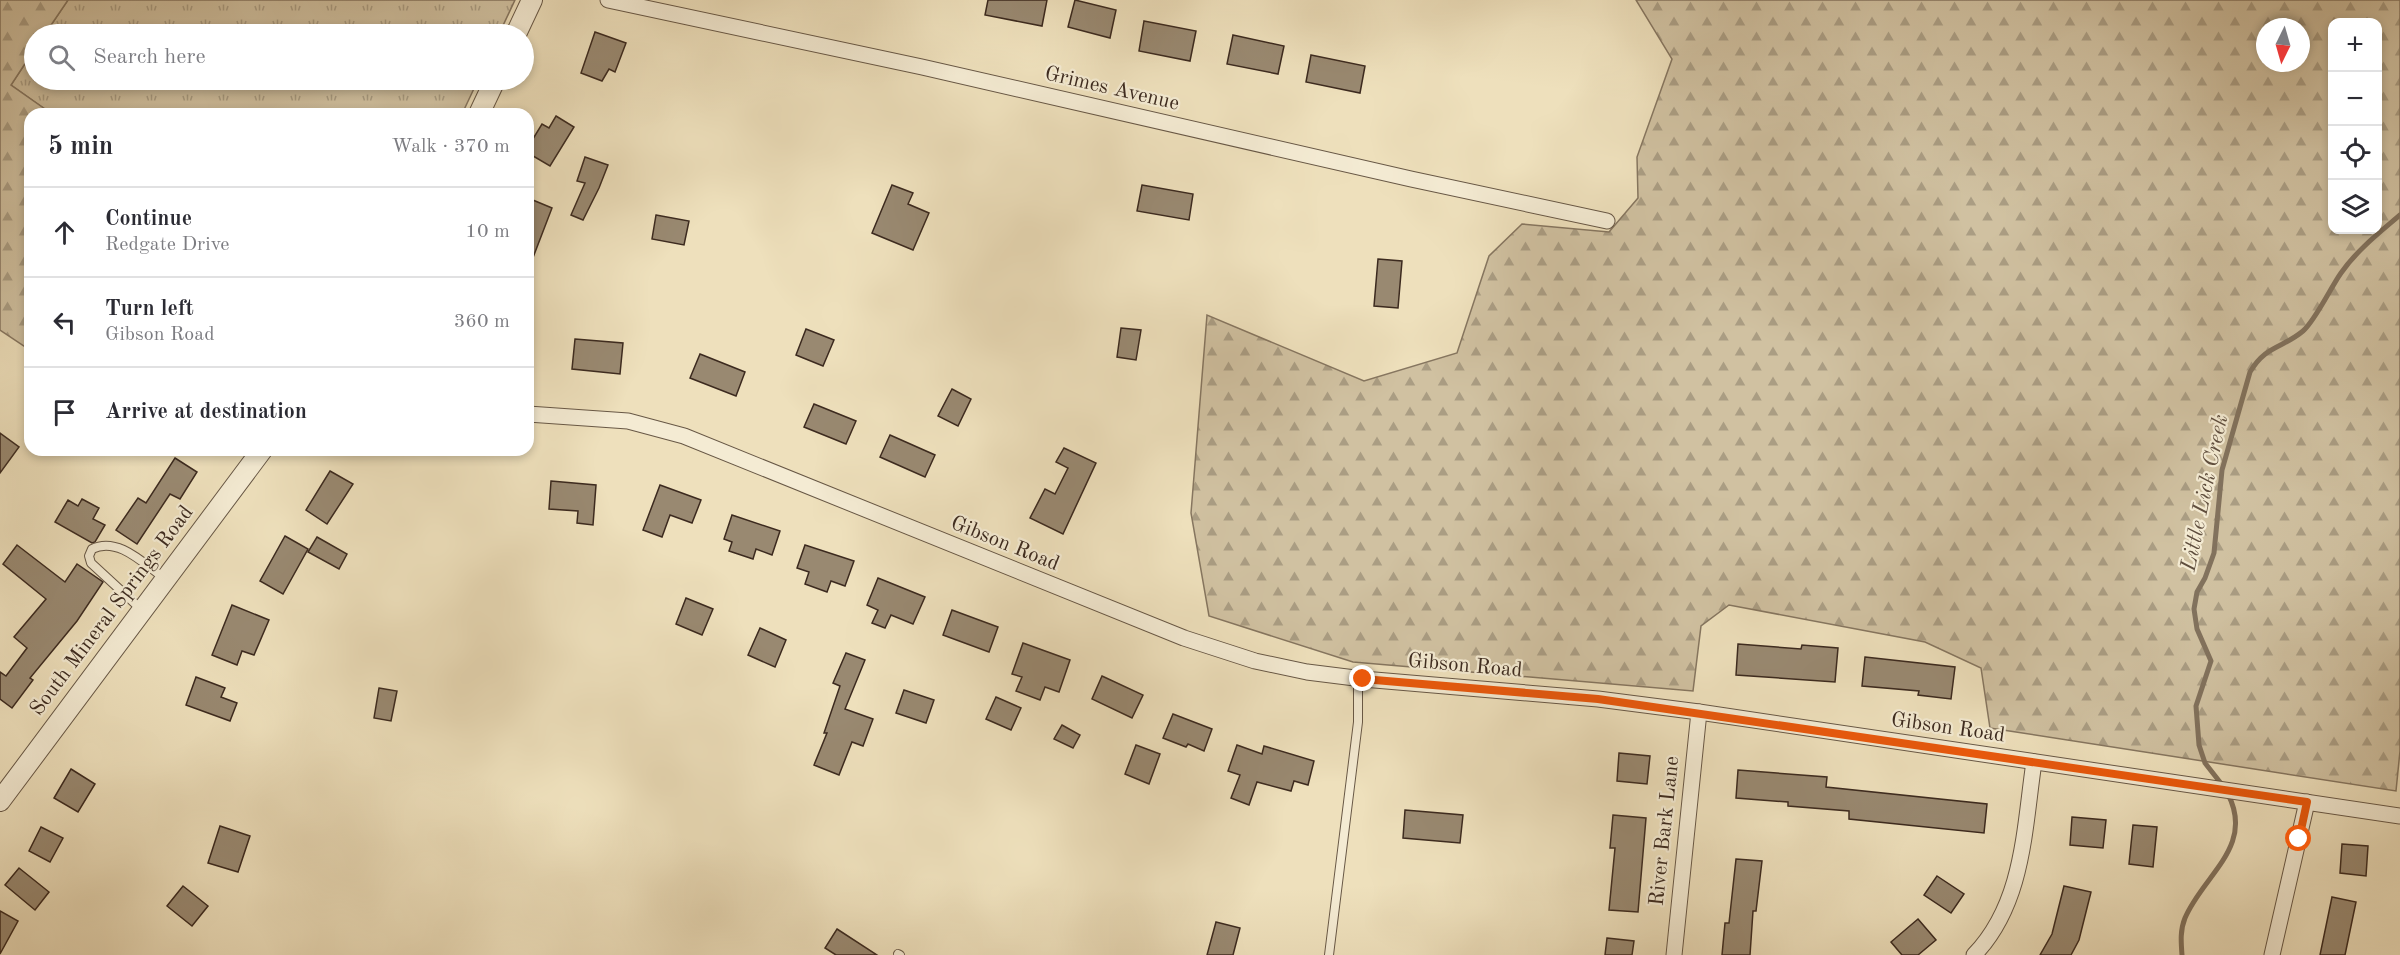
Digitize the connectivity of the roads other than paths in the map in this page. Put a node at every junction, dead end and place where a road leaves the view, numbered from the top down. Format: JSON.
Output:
{"nodes":[{"id":1,"x":531,"y":0,"type":"edge"},
{"id":2,"x":608,"y":0,"type":"edge"},
{"id":3,"x":520,"y":24,"type":"edge"},
{"id":4,"x":490,"y":90,"type":"edge"},
{"id":5,"x":482,"y":108,"type":"edge"},
{"id":6,"x":1607,"y":221,"type":"dead end"},
{"id":7,"x":534,"y":414,"type":"edge"},
{"id":8,"x":258,"y":456,"type":"edge"},
{"id":9,"x":166,"y":579,"type":"junction"},
{"id":10,"x":142,"y":610,"type":"junction"},
{"id":11,"x":1358,"y":679,"type":"junction"},
{"id":12,"x":1699,"y":712,"type":"junction"},
{"id":13,"x":2034,"y":762,"type":"junction"},
{"id":14,"x":0,"y":801,"type":"edge"},
{"id":15,"x":2307,"y":802,"type":"junction"},
{"id":16,"x":2400,"y":816,"type":"edge"},
{"id":17,"x":1329,"y":955,"type":"edge"},
{"id":18,"x":1674,"y":955,"type":"edge"},
{"id":19,"x":1974,"y":955,"type":"edge"},
{"id":20,"x":2272,"y":955,"type":"edge"}],
"edges":[{"from":1,"to":3,"type":"street"},
{"from":2,"to":6,"type":"street","name":"Grimes Avenue"},
{"from":4,"to":5,"type":"street"},
{"from":7,"to":11,"type":"street","name":"Gibson Road"},
{"from":8,"to":9,"type":"street","name":"South Mineral Springs Road"},
{"from":9,"to":10,"type":"street","name":"South Mineral Springs Road"},
{"from":9,"to":10,"type":"lane"},
{"from":10,"to":14,"type":"street","name":"South Mineral Springs Road"},
{"from":11,"to":12,"type":"street","name":"Gibson Road"},
{"from":11,"to":17,"type":"lane"},
{"from":12,"to":13,"type":"street","name":"Gibson Road"},
{"from":12,"to":18,"type":"street","name":"River Bark Lane"},
{"from":13,"to":15,"type":"street","name":"Gibson Road"},
{"from":13,"to":19,"type":"street"},
{"from":15,"to":16,"type":"street","name":"Gibson Road"},
{"from":15,"to":20,"type":"street"}]}
